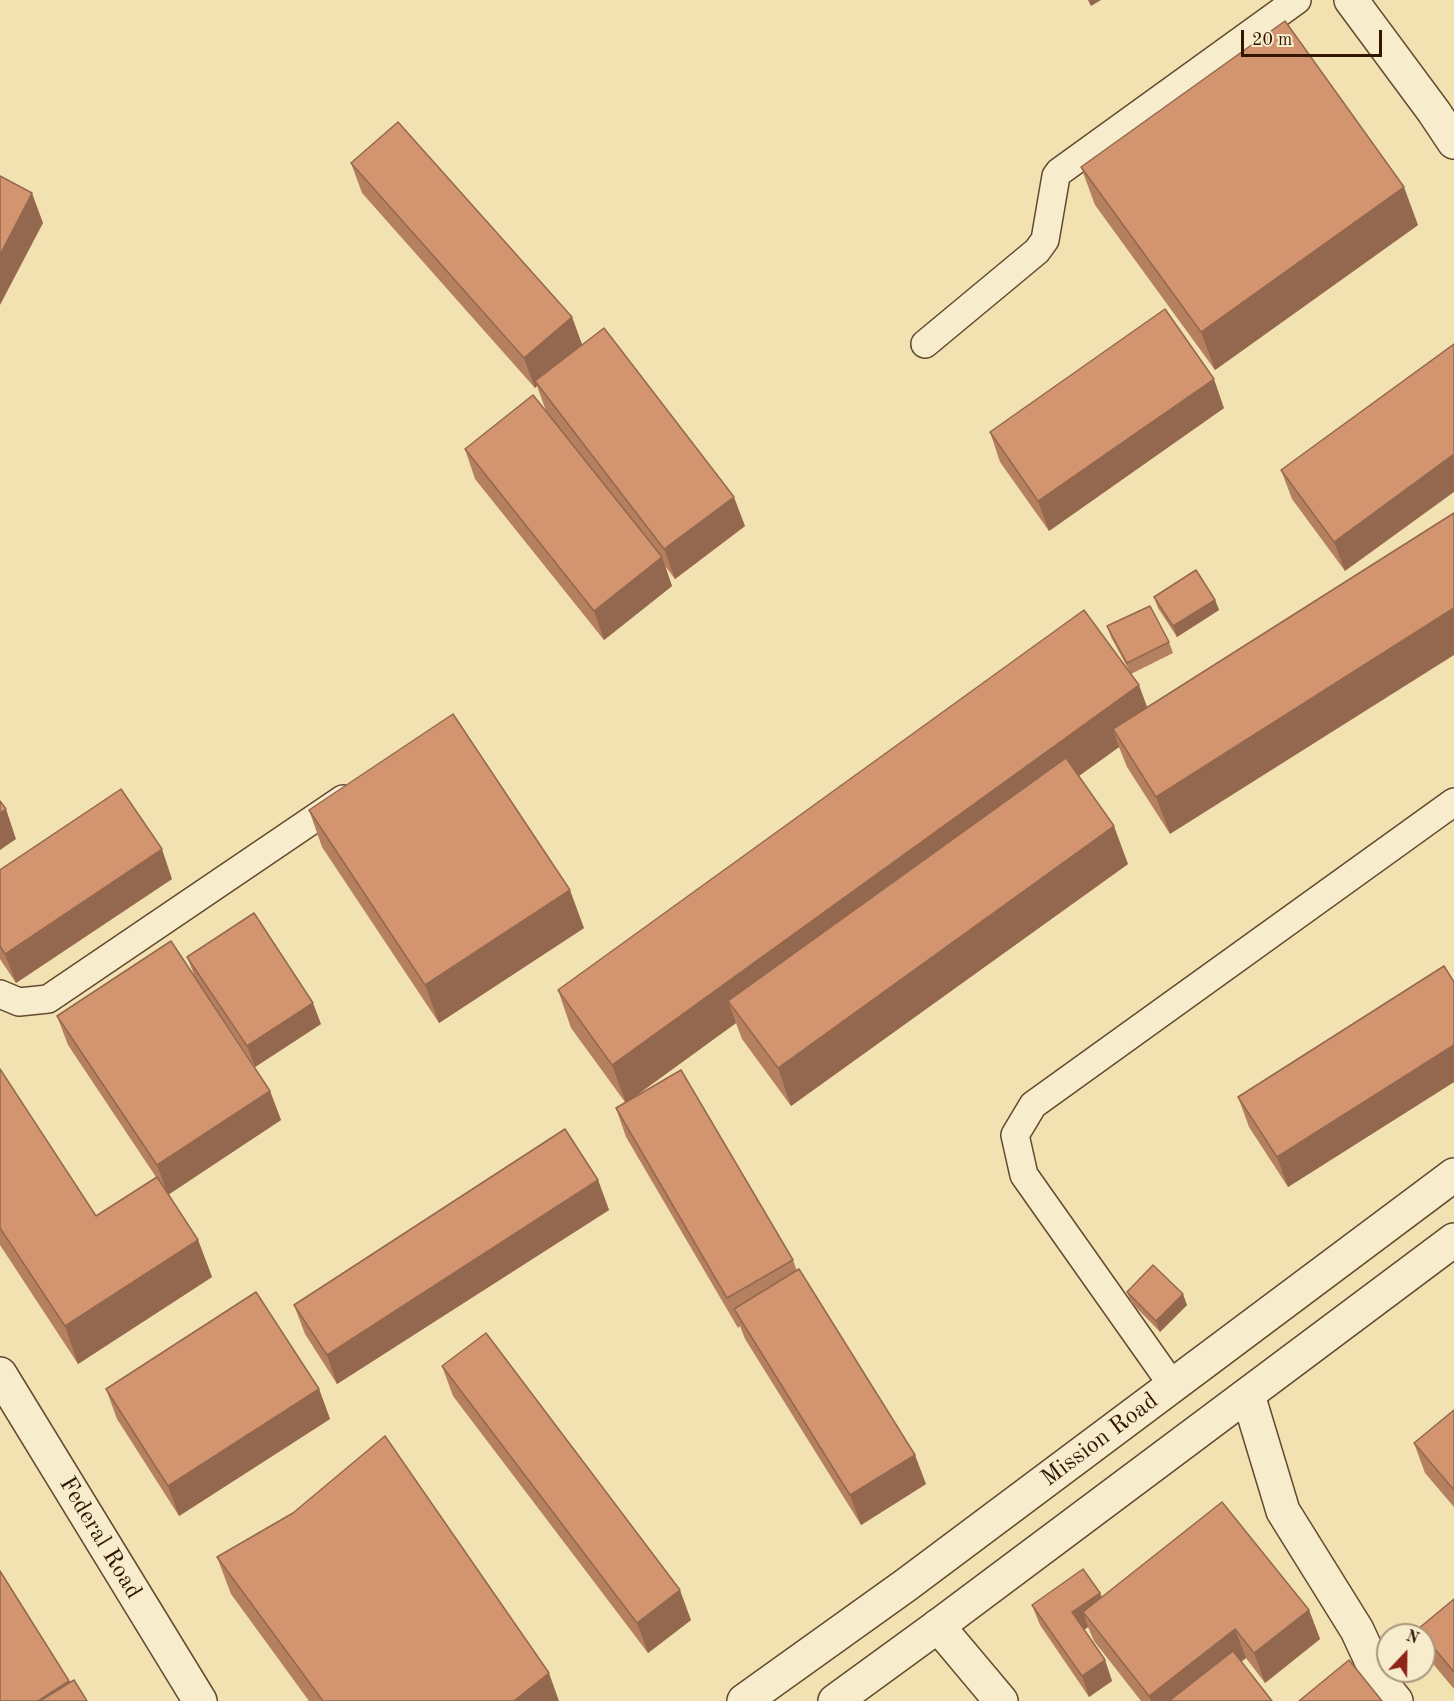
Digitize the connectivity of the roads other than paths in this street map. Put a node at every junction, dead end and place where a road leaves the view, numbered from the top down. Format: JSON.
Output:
{"nodes":[{"id":1,"x":1297,"y":0,"type":"edge"},
{"id":2,"x":1351,"y":0,"type":"edge"},
{"id":3,"x":1444,"y":104,"type":"edge"},
{"id":4,"x":1454,"y":142,"type":"edge"},
{"id":5,"x":925,"y":344,"type":"dead end"},
{"id":6,"x":357,"y":790,"type":"edge"},
{"id":7,"x":1454,"y":802,"type":"edge"},
{"id":8,"x":0,"y":994,"type":"edge"},
{"id":9,"x":1454,"y":1174,"type":"edge"},
{"id":10,"x":1454,"y":1240,"type":"edge"},
{"id":11,"x":0,"y":1374,"type":"edge"},
{"id":12,"x":1173,"y":1386,"type":"junction"},
{"id":13,"x":1248,"y":1395,"type":"junction"},
{"id":14,"x":938,"y":1626,"type":"junction"},
{"id":15,"x":200,"y":1701,"type":"edge"},
{"id":16,"x":744,"y":1701,"type":"edge"},
{"id":17,"x":835,"y":1701,"type":"edge"},
{"id":18,"x":1001,"y":1701,"type":"edge"},
{"id":19,"x":1396,"y":1701,"type":"edge"}],
"edges":[{"from":1,"to":5,"type":"lane"},
{"from":2,"to":3,"type":"street"},
{"from":3,"to":4,"type":"street"},
{"from":6,"to":8,"type":"lane"},
{"from":7,"to":12,"type":"lane"},
{"from":9,"to":12,"type":"street","name":"Mission Road"},
{"from":10,"to":13,"type":"street"},
{"from":11,"to":15,"type":"street","name":"Federal Road"},
{"from":12,"to":16,"type":"street","name":"Mission Road"},
{"from":13,"to":14,"type":"street"},
{"from":13,"to":19,"type":"street"},
{"from":14,"to":17,"type":"street"},
{"from":14,"to":18,"type":"street"}]}
